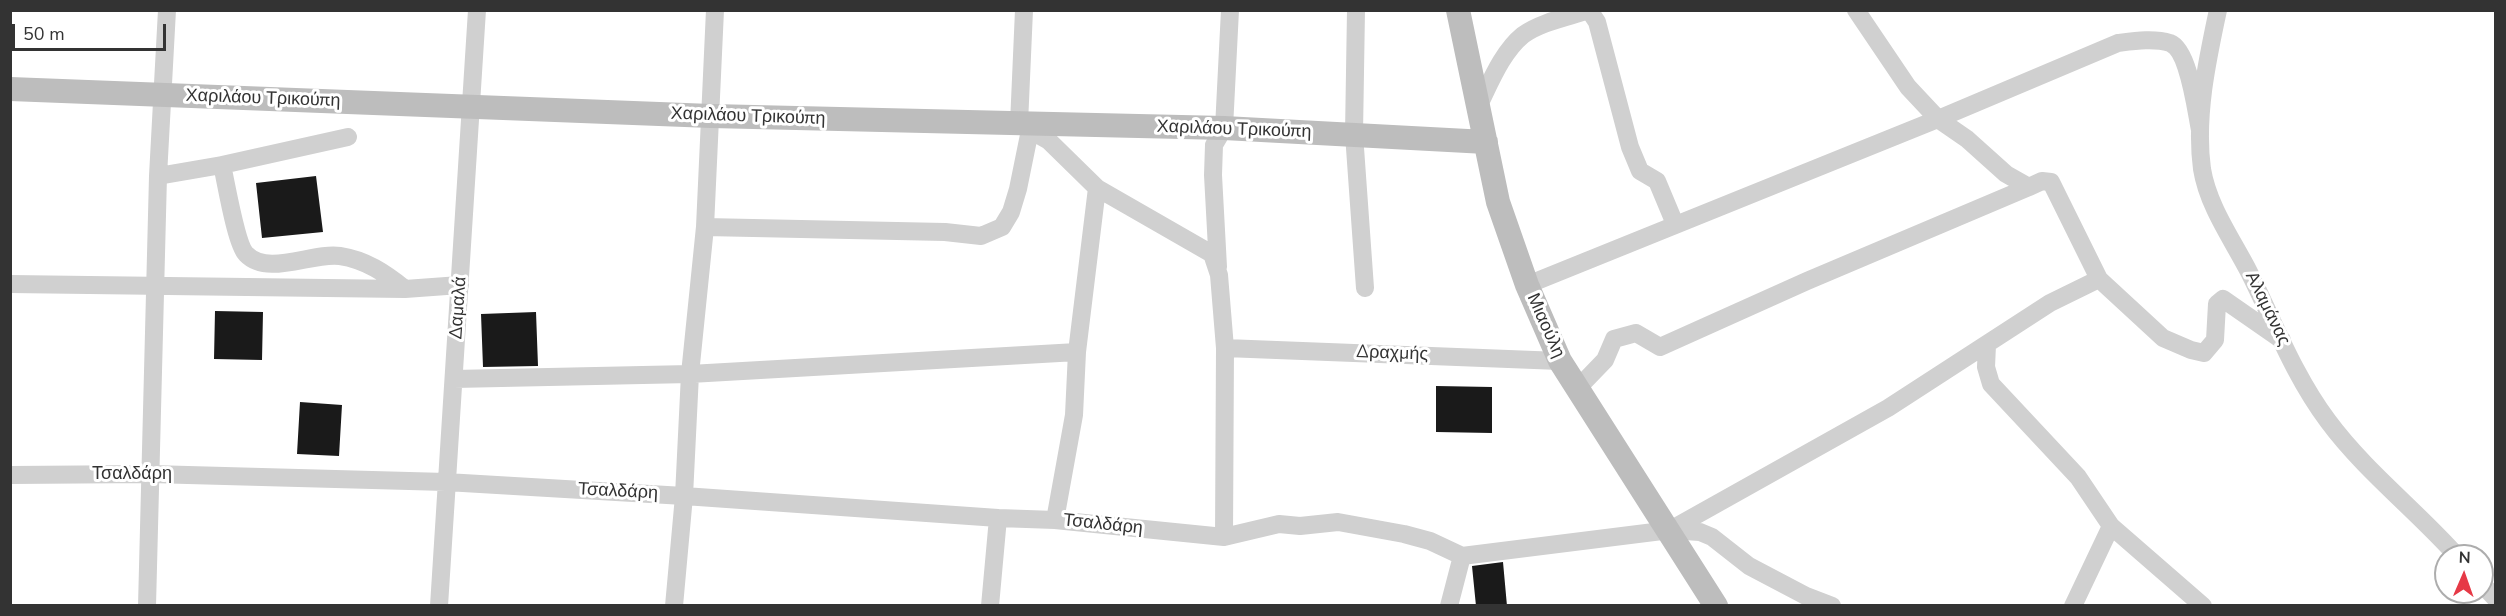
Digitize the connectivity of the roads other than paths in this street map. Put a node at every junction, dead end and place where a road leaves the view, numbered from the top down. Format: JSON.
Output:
{"nodes":[{"id":1,"x":166,"y":10,"type":"edge"},
{"id":2,"x":477,"y":10,"type":"edge"},
{"id":3,"x":715,"y":10,"type":"edge"},
{"id":4,"x":1024,"y":10,"type":"edge"},
{"id":5,"x":1230,"y":10,"type":"edge"},
{"id":6,"x":1356,"y":10,"type":"edge"},
{"id":7,"x":1458,"y":10,"type":"edge"},
{"id":8,"x":1856,"y":10,"type":"edge"},
{"id":9,"x":2218,"y":10,"type":"edge"},
{"id":10,"x":1589,"y":11,"type":"edge"},
{"id":11,"x":10,"y":89,"type":"edge"},
{"id":12,"x":162,"y":95,"type":"junction"},
{"id":13,"x":471,"y":106,"type":"junction"},
{"id":14,"x":1478,"y":106,"type":"junction"},
{"id":15,"x":711,"y":116,"type":"junction"},
{"id":16,"x":1938,"y":119,"type":"junction"},
{"id":17,"x":1025,"y":127,"type":"junction"},
{"id":18,"x":1224,"y":128,"type":"junction"},
{"id":19,"x":2200,"y":130,"type":"junction"},
{"id":20,"x":1354,"y":135,"type":"junction"},
{"id":21,"x":348,"y":137,"type":"dead end"},
{"id":22,"x":1486,"y":142,"type":"junction"},
{"id":23,"x":222,"y":165,"type":"junction"},
{"id":24,"x":158,"y":176,"type":"junction"},
{"id":25,"x":2029,"y":187,"type":"junction"},
{"id":26,"x":1097,"y":188,"type":"junction"},
{"id":27,"x":1675,"y":224,"type":"junction"},
{"id":28,"x":705,"y":227,"type":"junction"},
{"id":29,"x":1219,"y":275,"type":"junction"},
{"id":30,"x":2098,"y":279,"type":"junction"},
{"id":31,"x":10,"y":284,"type":"edge"},
{"id":32,"x":460,"y":285,"type":"junction"},
{"id":33,"x":1527,"y":285,"type":"junction"},
{"id":34,"x":155,"y":286,"type":"junction"},
{"id":35,"x":1365,"y":288,"type":"dead end"},
{"id":36,"x":405,"y":289,"type":"junction"},
{"id":37,"x":2282,"y":340,"type":"junction"},
{"id":38,"x":1986,"y":345,"type":"junction"},
{"id":39,"x":1225,"y":348,"type":"junction"},
{"id":40,"x":1077,"y":352,"type":"junction"},
{"id":41,"x":1560,"y":361,"type":"junction"},
{"id":42,"x":690,"y":374,"type":"junction"},
{"id":43,"x":454,"y":379,"type":"junction"},
{"id":44,"x":1577,"y":389,"type":"junction"},
{"id":45,"x":151,"y":474,"type":"junction"},
{"id":46,"x":10,"y":475,"type":"edge"},
{"id":47,"x":446,"y":482,"type":"junction"},
{"id":48,"x":684,"y":496,"type":"junction"},
{"id":49,"x":998,"y":518,"type":"junction"},
{"id":50,"x":1055,"y":520,"type":"junction"},
{"id":51,"x":2111,"y":526,"type":"junction"},
{"id":52,"x":1670,"y":530,"type":"junction"},
{"id":53,"x":1224,"y":537,"type":"junction"},
{"id":54,"x":2445,"y":544,"type":"edge"},
{"id":55,"x":1461,"y":556,"type":"junction"},
{"id":56,"x":147,"y":606,"type":"edge"},
{"id":57,"x":439,"y":606,"type":"edge"},
{"id":58,"x":674,"y":606,"type":"edge"},
{"id":59,"x":990,"y":606,"type":"edge"},
{"id":60,"x":1449,"y":606,"type":"edge"},
{"id":61,"x":1716,"y":606,"type":"edge"},
{"id":62,"x":1832,"y":606,"type":"edge"},
{"id":63,"x":2073,"y":606,"type":"edge"},
{"id":64,"x":2203,"y":606,"type":"edge"}],
"edges":[{"from":1,"to":12,"type":"street"},
{"from":2,"to":13,"type":"street","name":"Δαμαλά"},
{"from":3,"to":15,"type":"street"},
{"from":4,"to":17,"type":"street"},
{"from":5,"to":18,"type":"street"},
{"from":6,"to":20,"type":"street"},
{"from":7,"to":14,"type":"street","name":"Μιαούλη"},
{"from":8,"to":16,"type":"street"},
{"from":9,"to":19,"type":"street","name":"Αλαμάνας"},
{"from":10,"to":14,"type":"street"},
{"from":10,"to":27,"type":"street"},
{"from":11,"to":12,"type":"street","name":"Χαριλάου Τρικούπη"},
{"from":12,"to":13,"type":"street","name":"Χαριλάου Τρικούπη"},
{"from":12,"to":24,"type":"street"},
{"from":13,"to":15,"type":"street","name":"Χαριλάου Τρικούπη"},
{"from":13,"to":32,"type":"street","name":"Δαμαλά"},
{"from":14,"to":22,"type":"street","name":"Μιαούλη"},
{"from":15,"to":17,"type":"street","name":"Χαριλάου Τρικούπη"},
{"from":15,"to":28,"type":"street"},
{"from":16,"to":19,"type":"street"},
{"from":16,"to":25,"type":"street"},
{"from":16,"to":27,"type":"street"},
{"from":17,"to":18,"type":"street","name":"Χαριλάου Τρικούπη"},
{"from":17,"to":26,"type":"street"},
{"from":17,"to":28,"type":"street"},
{"from":18,"to":20,"type":"street","name":"Χαριλάου Τρικούπη"},
{"from":18,"to":29,"type":"street"},
{"from":19,"to":37,"type":"street","name":"Αλαμάνας"},
{"from":20,"to":22,"type":"street","name":"Χαριλάου Τρικούπη"},
{"from":20,"to":35,"type":"street"},
{"from":21,"to":23,"type":"street"},
{"from":22,"to":33,"type":"street","name":"Μιαούλη"},
{"from":23,"to":24,"type":"street"},
{"from":23,"to":36,"type":"street"},
{"from":24,"to":34,"type":"street"},
{"from":25,"to":30,"type":"street"},
{"from":25,"to":44,"type":"street"},
{"from":26,"to":29,"type":"street"},
{"from":26,"to":40,"type":"street"},
{"from":27,"to":33,"type":"street"},
{"from":28,"to":42,"type":"street"},
{"from":29,"to":39,"type":"street"},
{"from":30,"to":37,"type":"street"},
{"from":30,"to":38,"type":"street"},
{"from":31,"to":34,"type":"street"},
{"from":32,"to":36,"type":"street"},
{"from":32,"to":43,"type":"street","name":"Δαμαλά"},
{"from":33,"to":41,"type":"street","name":"Μιαούλη"},
{"from":34,"to":36,"type":"street"},
{"from":34,"to":45,"type":"street"},
{"from":37,"to":54,"type":"street","name":"Αλαμάνας"},
{"from":38,"to":51,"type":"street"},
{"from":38,"to":52,"type":"street"},
{"from":39,"to":41,"type":"street","name":"Δραχμής"},
{"from":39,"to":53,"type":"street"},
{"from":40,"to":42,"type":"street"},
{"from":40,"to":50,"type":"street"},
{"from":41,"to":44,"type":"street","name":"Μιαούλη"},
{"from":42,"to":43,"type":"street"},
{"from":42,"to":48,"type":"street"},
{"from":43,"to":47,"type":"street","name":"Δαμαλά"},
{"from":44,"to":52,"type":"street","name":"Μιαούλη"},
{"from":45,"to":46,"type":"street","name":"Τσαλδάρη"},
{"from":45,"to":47,"type":"street","name":"Τσαλδάρη"},
{"from":45,"to":56,"type":"street"},
{"from":47,"to":48,"type":"street","name":"Τσαλδάρη"},
{"from":47,"to":57,"type":"street","name":"Δαμαλά"},
{"from":48,"to":49,"type":"street","name":"Τσαλδάρη"},
{"from":48,"to":58,"type":"street"},
{"from":49,"to":50,"type":"street","name":"Τσαλδάρη"},
{"from":49,"to":59,"type":"street"},
{"from":50,"to":53,"type":"street","name":"Τσαλδάρη"},
{"from":51,"to":63,"type":"street"},
{"from":51,"to":64,"type":"street"},
{"from":52,"to":55,"type":"street"},
{"from":52,"to":61,"type":"street","name":"Μιαούλη"},
{"from":52,"to":62,"type":"street"},
{"from":53,"to":55,"type":"street","name":"Τσαλδάρη"},
{"from":55,"to":60,"type":"street"}]}
